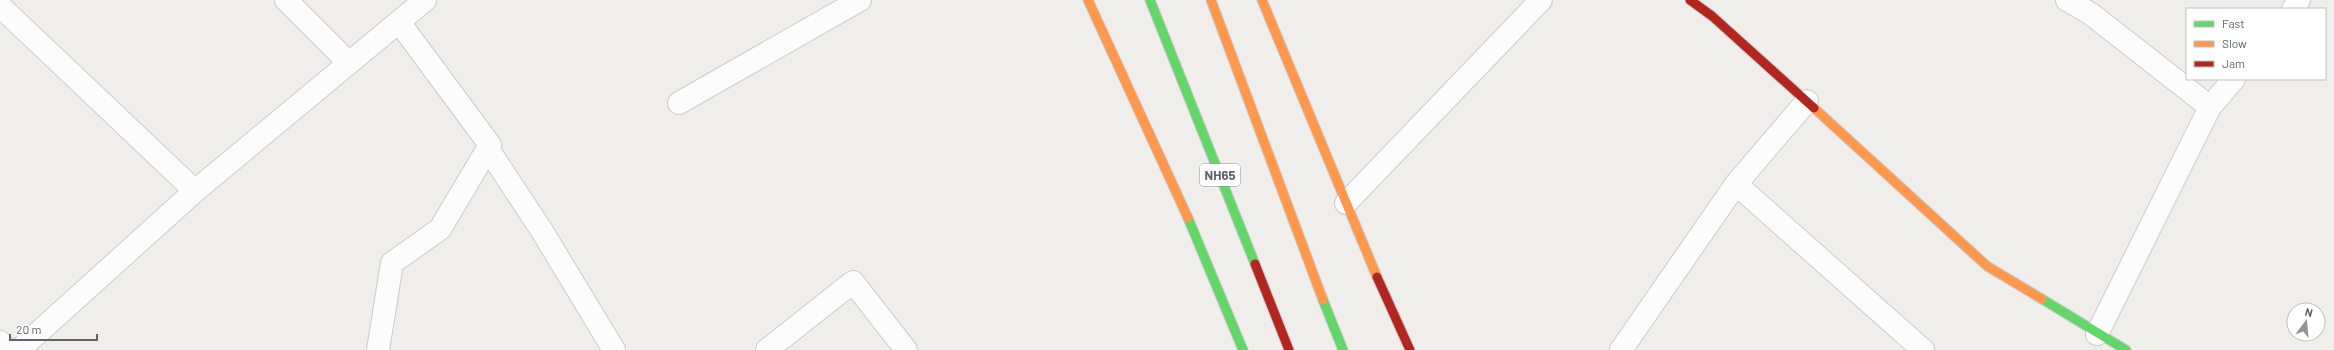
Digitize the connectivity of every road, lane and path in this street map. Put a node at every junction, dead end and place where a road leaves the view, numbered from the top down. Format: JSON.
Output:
{"nodes":[{"id":1,"x":286,"y":0,"type":"edge"},
{"id":2,"x":425,"y":0,"type":"edge"},
{"id":3,"x":860,"y":0,"type":"edge"},
{"id":4,"x":1088,"y":0,"type":"edge"},
{"id":5,"x":1150,"y":0,"type":"edge"},
{"id":6,"x":1211,"y":0,"type":"edge"},
{"id":7,"x":1262,"y":0,"type":"edge"},
{"id":8,"x":1541,"y":0,"type":"edge"},
{"id":9,"x":1690,"y":0,"type":"edge"},
{"id":10,"x":2067,"y":0,"type":"edge"},
{"id":11,"x":0,"y":6,"type":"edge"},
{"id":12,"x":2095,"y":7,"type":"edge"},
{"id":13,"x":399,"y":22,"type":"junction"},
{"id":14,"x":349,"y":63,"type":"junction"},
{"id":15,"x":2233,"y":80,"type":"edge"},
{"id":16,"x":1807,"y":101,"type":"junction"},
{"id":17,"x":679,"y":104,"type":"dead end"},
{"id":18,"x":2210,"y":107,"type":"junction"},
{"id":19,"x":488,"y":149,"type":"junction"},
{"id":20,"x":1736,"y":184,"type":"junction"},
{"id":21,"x":195,"y":191,"type":"junction"},
{"id":22,"x":1346,"y":203,"type":"junction"},
{"id":23,"x":2097,"y":334,"type":"junction"},
{"id":24,"x":0,"y":342,"type":"edge"},
{"id":25,"x":8,"y":350,"type":"edge"},
{"id":26,"x":19,"y":350,"type":"edge"},
{"id":27,"x":378,"y":350,"type":"edge"},
{"id":28,"x":614,"y":350,"type":"edge"},
{"id":29,"x":767,"y":350,"type":"edge"},
{"id":30,"x":906,"y":350,"type":"edge"},
{"id":31,"x":1243,"y":350,"type":"edge"},
{"id":32,"x":1289,"y":350,"type":"edge"},
{"id":33,"x":1343,"y":350,"type":"edge"},
{"id":34,"x":1410,"y":350,"type":"edge"},
{"id":35,"x":1621,"y":350,"type":"edge"},
{"id":36,"x":1923,"y":350,"type":"edge"},
{"id":37,"x":2126,"y":350,"type":"edge"}],
"edges":[{"from":1,"to":14,"type":"street"},
{"from":2,"to":13,"type":"street"},
{"from":3,"to":17,"type":"street"},
{"from":4,"to":31,"type":"main road"},
{"from":5,"to":32,"type":"main road","number":"NH65"},
{"from":6,"to":33,"type":"main road"},
{"from":7,"to":22,"type":"main road"},
{"from":8,"to":22,"type":"street"},
{"from":9,"to":16,"type":"main road"},
{"from":10,"to":12,"type":"street"},
{"from":11,"to":21,"type":"street"},
{"from":12,"to":18,"type":"street"},
{"from":13,"to":14,"type":"street"},
{"from":13,"to":19,"type":"street"},
{"from":14,"to":21,"type":"street"},
{"from":15,"to":18,"type":"street"},
{"from":16,"to":20,"type":"street"},
{"from":16,"to":23,"type":"main road"},
{"from":18,"to":23,"type":"street"},
{"from":19,"to":27,"type":"street"},
{"from":19,"to":28,"type":"street"},
{"from":20,"to":35,"type":"street"},
{"from":20,"to":36,"type":"street"},
{"from":21,"to":26,"type":"street"},
{"from":22,"to":34,"type":"main road"},
{"from":23,"to":37,"type":"main road"},
{"from":24,"to":25,"type":"street"},
{"from":29,"to":30,"type":"street"}]}
